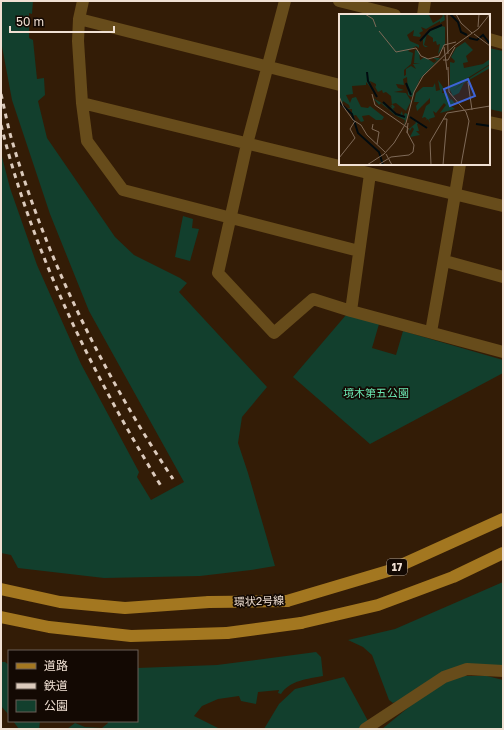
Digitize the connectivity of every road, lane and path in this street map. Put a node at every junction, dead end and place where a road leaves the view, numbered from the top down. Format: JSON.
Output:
{"nodes":[{"id":1,"x":83,"y":1,"type":"edge"},
{"id":2,"x":285,"y":1,"type":"edge"},
{"id":3,"x":340,"y":1,"type":"edge"},
{"id":4,"x":425,"y":1,"type":"edge"},
{"id":5,"x":352,"y":3,"type":"edge"},
{"id":6,"x":391,"y":14,"type":"edge"},
{"id":7,"x":423,"y":14,"type":"edge"},
{"id":8,"x":78,"y":19,"type":"junction"},
{"id":9,"x":490,"y":39,"type":"edge"},
{"id":10,"x":503,"y":43,"type":"edge"},
{"id":11,"x":268,"y":66,"type":"junction"},
{"id":12,"x":339,"y":85,"type":"edge"},
{"id":13,"x":82,"y":103,"type":"junction"},
{"id":14,"x":490,"y":122,"type":"edge"},
{"id":15,"x":503,"y":125,"type":"edge"},
{"id":16,"x":247,"y":144,"type":"junction"},
{"id":17,"x":460,"y":165,"type":"edge"},
{"id":18,"x":370,"y":174,"type":"junction"},
{"id":19,"x":454,"y":194,"type":"junction"},
{"id":20,"x":503,"y":206,"type":"edge"},
{"id":21,"x":230,"y":219,"type":"junction"},
{"id":22,"x":359,"y":251,"type":"junction"},
{"id":23,"x":444,"y":261,"type":"junction"},
{"id":24,"x":503,"y":277,"type":"edge"},
{"id":25,"x":351,"y":311,"type":"junction"},
{"id":26,"x":431,"y":332,"type":"junction"},
{"id":27,"x":503,"y":352,"type":"edge"},
{"id":28,"x":503,"y":519,"type":"edge"},
{"id":29,"x":503,"y":553,"type":"edge"},
{"id":30,"x":1,"y":589,"type":"edge"},
{"id":31,"x":1,"y":617,"type":"edge"},
{"id":32,"x":503,"y":671,"type":"edge"},
{"id":33,"x":365,"y":729,"type":"edge"}],
"edges":[{"from":1,"to":8,"type":"street"},
{"from":2,"to":11,"type":"street"},
{"from":3,"to":5,"type":"street"},
{"from":4,"to":7,"type":"street"},
{"from":5,"to":6,"type":"street"},
{"from":8,"to":11,"type":"street"},
{"from":8,"to":13,"type":"street"},
{"from":9,"to":10,"type":"street"},
{"from":11,"to":12,"type":"street"},
{"from":11,"to":16,"type":"street"},
{"from":13,"to":16,"type":"street"},
{"from":13,"to":21,"type":"street"},
{"from":14,"to":15,"type":"street"},
{"from":16,"to":18,"type":"street"},
{"from":16,"to":21,"type":"street"},
{"from":17,"to":19,"type":"street"},
{"from":18,"to":19,"type":"street"},
{"from":18,"to":22,"type":"street"},
{"from":19,"to":20,"type":"street"},
{"from":19,"to":23,"type":"street"},
{"from":21,"to":22,"type":"street"},
{"from":21,"to":25,"type":"street"},
{"from":22,"to":25,"type":"street"},
{"from":23,"to":24,"type":"street"},
{"from":23,"to":26,"type":"street"},
{"from":25,"to":26,"type":"street"},
{"from":26,"to":27,"type":"street"},
{"from":28,"to":30,"type":"main road","name":"環状2号線","number":"17","bridge":true},
{"from":29,"to":31,"type":"main road","bridge":true},
{"from":32,"to":33,"type":"street"}]}
